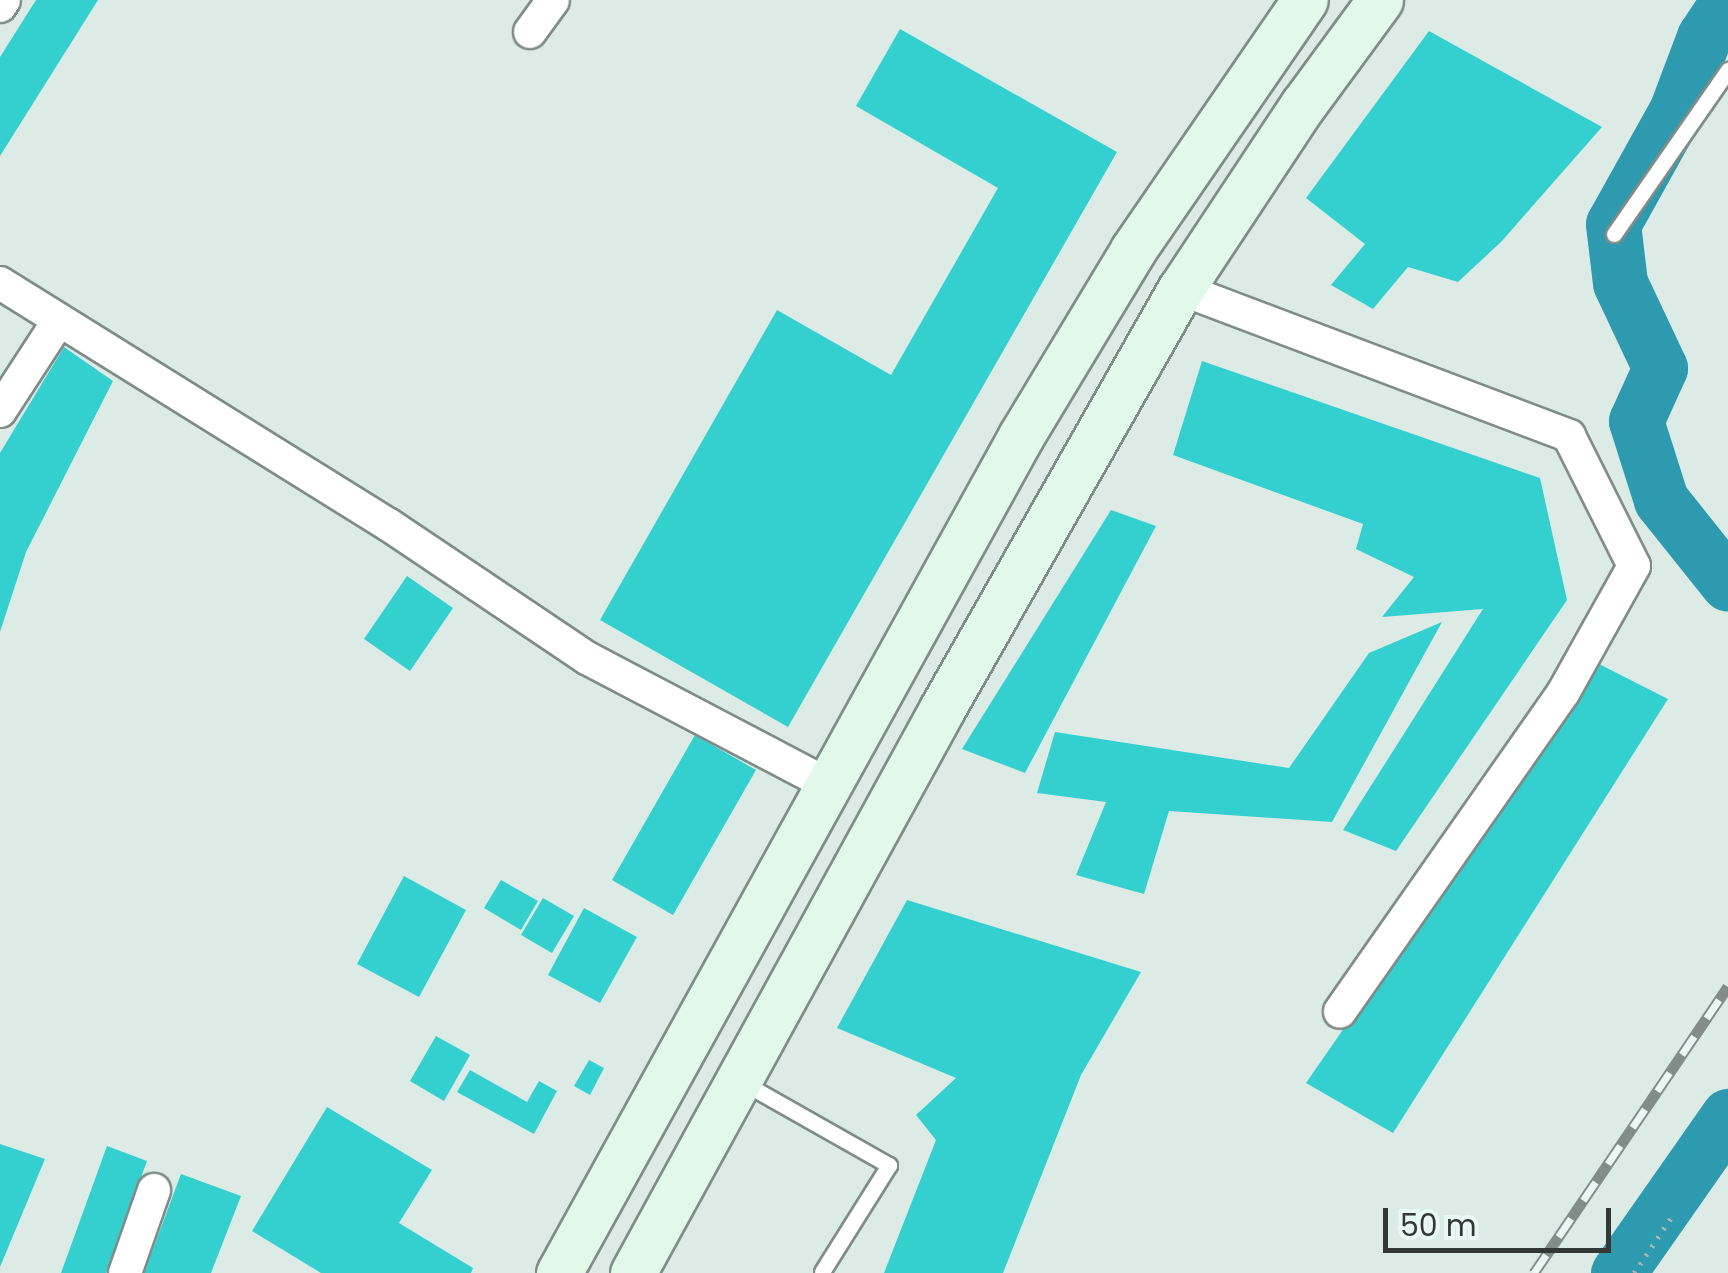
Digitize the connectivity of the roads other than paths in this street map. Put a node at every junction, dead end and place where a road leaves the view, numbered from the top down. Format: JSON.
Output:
{"nodes":[{"id":1,"x":554,"y":0,"type":"edge"},
{"id":2,"x":1305,"y":0,"type":"edge"},
{"id":3,"x":1380,"y":0,"type":"edge"},
{"id":4,"x":530,"y":32,"type":"dead end"},
{"id":5,"x":1728,"y":70,"type":"edge"},
{"id":6,"x":1614,"y":234,"type":"dead end"},
{"id":7,"x":0,"y":283,"type":"edge"},
{"id":8,"x":1181,"y":289,"type":"junction"},
{"id":9,"x":59,"y":320,"type":"junction"},
{"id":10,"x":0,"y":411,"type":"edge"},
{"id":11,"x":829,"y":785,"type":"junction"},
{"id":12,"x":1340,"y":1012,"type":"dead end"},
{"id":13,"x":738,"y":1080,"type":"junction"},
{"id":14,"x":154,"y":1190,"type":"dead end"},
{"id":15,"x":822,"y":1272,"type":"edge"},
{"id":16,"x":125,"y":1273,"type":"edge"},
{"id":17,"x":559,"y":1273,"type":"edge"},
{"id":18,"x":632,"y":1273,"type":"edge"}],
"edges":[{"from":1,"to":4,"type":"street"},
{"from":2,"to":11,"type":"main road"},
{"from":3,"to":8,"type":"main road"},
{"from":5,"to":6,"type":"lane"},
{"from":7,"to":9,"type":"street"},
{"from":8,"to":12,"type":"street"},
{"from":8,"to":13,"type":"main road"},
{"from":9,"to":10,"type":"street"},
{"from":9,"to":11,"type":"street"},
{"from":11,"to":17,"type":"main road"},
{"from":13,"to":15,"type":"lane"},
{"from":13,"to":18,"type":"main road"},
{"from":14,"to":16,"type":"street"}]}
